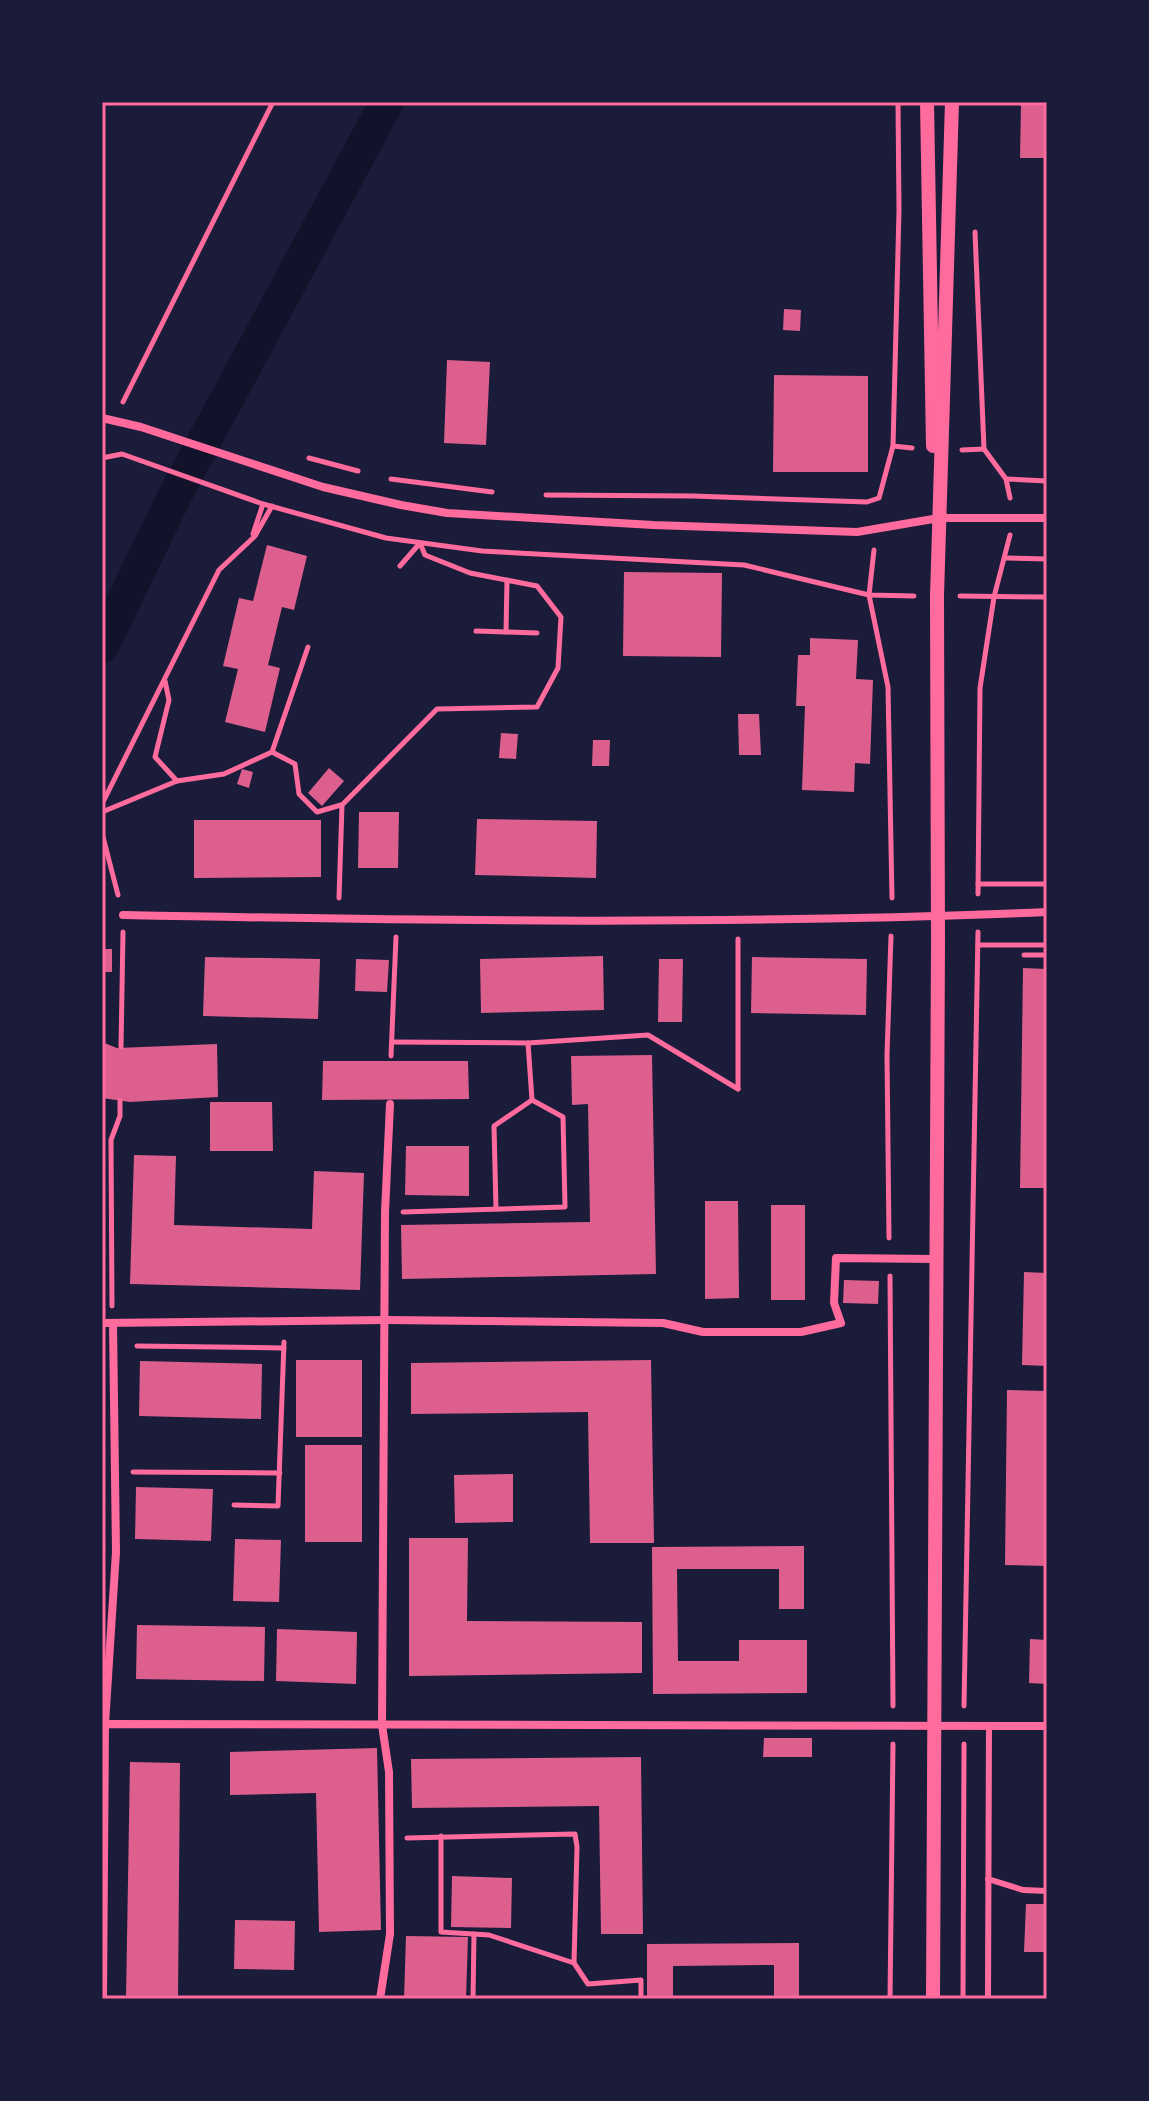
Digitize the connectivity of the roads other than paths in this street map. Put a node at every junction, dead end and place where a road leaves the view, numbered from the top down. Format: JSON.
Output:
{"nodes":[{"id":1,"x":927,"y":102,"type":"edge"},
{"id":2,"x":952,"y":102,"type":"edge"},
{"id":3,"x":102,"y":418,"type":"edge"},
{"id":4,"x":939,"y":518,"type":"junction"},
{"id":5,"x":1047,"y":518,"type":"edge"},
{"id":6,"x":1047,"y":912,"type":"edge"},
{"id":7,"x":123,"y":915,"type":"road end"},
{"id":8,"x":938,"y":916,"type":"junction"},
{"id":9,"x":390,"y":1104,"type":"dead end"},
{"id":10,"x":935,"y":1259,"type":"junction"},
{"id":11,"x":385,"y":1320,"type":"junction"},
{"id":12,"x":102,"y":1323,"type":"edge"},
{"id":13,"x":113,"y":1323,"type":"junction"},
{"id":14,"x":104,"y":1724,"type":"edge"},
{"id":15,"x":382,"y":1725,"type":"junction"},
{"id":16,"x":932,"y":1725,"type":"junction"},
{"id":17,"x":989,"y":1725,"type":"junction"},
{"id":18,"x":1047,"y":1726,"type":"edge"},
{"id":19,"x":988,"y":1879,"type":"junction"},
{"id":20,"x":1047,"y":1891,"type":"edge"},
{"id":21,"x":103,"y":1999,"type":"edge"},
{"id":22,"x":380,"y":1999,"type":"edge"},
{"id":23,"x":933,"y":1999,"type":"edge"},
{"id":24,"x":988,"y":1999,"type":"edge"}],
"edges":[{"from":1,"to":4,"type":"street"},
{"from":2,"to":4,"type":"street"},
{"from":3,"to":4,"type":"street"},
{"from":4,"to":5,"type":"street"},
{"from":4,"to":8,"type":"street"},
{"from":6,"to":8,"type":"street"},
{"from":7,"to":8,"type":"street"},
{"from":8,"to":10,"type":"street"},
{"from":9,"to":11,"type":"street"},
{"from":10,"to":11,"type":"street"},
{"from":10,"to":16,"type":"street"},
{"from":11,"to":13,"type":"street"},
{"from":11,"to":15,"type":"street"},
{"from":12,"to":13,"type":"street"},
{"from":13,"to":14,"type":"street"},
{"from":14,"to":15,"type":"street"},
{"from":14,"to":21,"type":"street"},
{"from":15,"to":16,"type":"street"},
{"from":15,"to":22,"type":"street"},
{"from":16,"to":17,"type":"street"},
{"from":16,"to":23,"type":"street"},
{"from":17,"to":18,"type":"street"},
{"from":17,"to":19,"type":"lane"},
{"from":19,"to":20,"type":"lane"},
{"from":19,"to":24,"type":"lane"}]}
